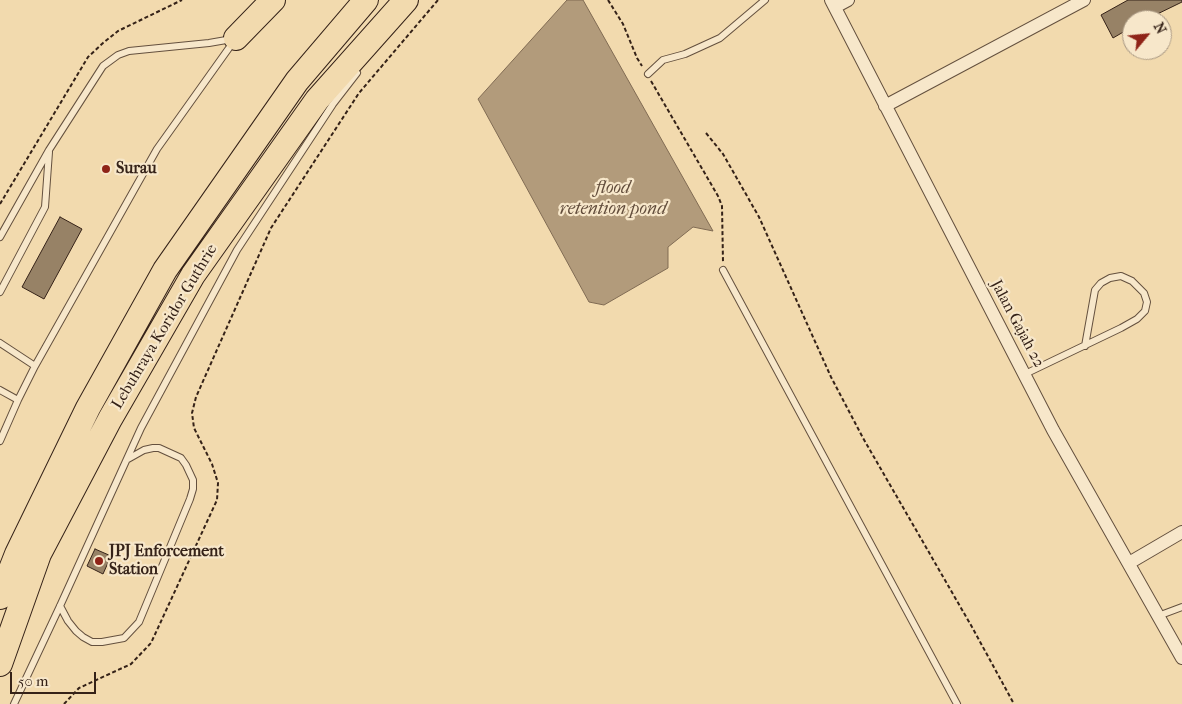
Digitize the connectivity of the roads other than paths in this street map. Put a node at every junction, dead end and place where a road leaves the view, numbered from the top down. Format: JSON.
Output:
{"nodes":[{"id":1,"x":273,"y":0,"type":"edge"},
{"id":2,"x":366,"y":0,"type":"edge"},
{"id":3,"x":406,"y":0,"type":"edge"},
{"id":4,"x":412,"y":0,"type":"edge"},
{"id":5,"x":765,"y":0,"type":"edge"},
{"id":6,"x":848,"y":0,"type":"edge"},
{"id":7,"x":1084,"y":0,"type":"edge"},
{"id":8,"x":833,"y":3,"type":"edge"},
{"id":9,"x":389,"y":30,"type":"dead end"},
{"id":10,"x":236,"y":38,"type":"junction"},
{"id":11,"x":361,"y":67,"type":"dead end"},
{"id":12,"x":648,"y":74,"type":"road end"},
{"id":13,"x":885,"y":106,"type":"junction"},
{"id":14,"x":49,"y":150,"type":"junction"},
{"id":15,"x":0,"y":237,"type":"edge"},
{"id":16,"x":723,"y":270,"type":"road end"},
{"id":17,"x":0,"y":292,"type":"edge"},
{"id":18,"x":0,"y":343,"type":"edge"},
{"id":19,"x":1085,"y":346,"type":"junction"},
{"id":20,"x":35,"y":366,"type":"junction"},
{"id":21,"x":1025,"y":374,"type":"junction"},
{"id":22,"x":0,"y":390,"type":"edge"},
{"id":23,"x":18,"y":400,"type":"junction"},
{"id":24,"x":0,"y":441,"type":"edge"},
{"id":25,"x":128,"y":458,"type":"junction"},
{"id":26,"x":1182,"y":532,"type":"edge"},
{"id":27,"x":1129,"y":563,"type":"junction"},
{"id":28,"x":0,"y":598,"type":"edge"},
{"id":29,"x":60,"y":606,"type":"junction"},
{"id":30,"x":1182,"y":607,"type":"edge"},
{"id":31,"x":1158,"y":616,"type":"junction"},
{"id":32,"x":1182,"y":658,"type":"edge"},
{"id":33,"x":0,"y":664,"type":"edge"},
{"id":34,"x":14,"y":704,"type":"edge"},
{"id":35,"x":957,"y":704,"type":"edge"}],
"edges":[{"from":1,"to":10,"type":"highway"},
{"from":2,"to":28,"type":"highway","name":"Lebuhraya Koridor Guthrie"},
{"from":3,"to":33,"type":"highway","name":"Lebuhraya Koridor Guthrie"},
{"from":4,"to":9,"type":"lane"},
{"from":5,"to":12,"type":"lane"},
{"from":6,"to":8,"type":"street"},
{"from":7,"to":13,"type":"street"},
{"from":8,"to":13,"type":"street","name":"Jalan Gajah 22"},
{"from":10,"to":14,"type":"lane"},
{"from":10,"to":20,"type":"lane"},
{"from":11,"to":25,"type":"lane"},
{"from":13,"to":21,"type":"street","name":"Jalan Gajah 22"},
{"from":14,"to":15,"type":"lane"},
{"from":14,"to":17,"type":"lane"},
{"from":16,"to":35,"type":"lane"},
{"from":18,"to":20,"type":"lane"},
{"from":19,"to":19,"type":"lane"},
{"from":19,"to":21,"type":"lane"},
{"from":20,"to":23,"type":"lane"},
{"from":21,"to":27,"type":"street","name":"Jalan Gajah 22"},
{"from":22,"to":23,"type":"lane"},
{"from":23,"to":24,"type":"lane"},
{"from":25,"to":29,"type":"lane"},
{"from":25,"to":29,"type":"lane"},
{"from":26,"to":27,"type":"street"},
{"from":27,"to":31,"type":"street","name":"Jalan Gajah 22"},
{"from":29,"to":34,"type":"lane"},
{"from":30,"to":31,"type":"lane"},
{"from":31,"to":32,"type":"street","name":"Jalan Gajah 22"}]}
